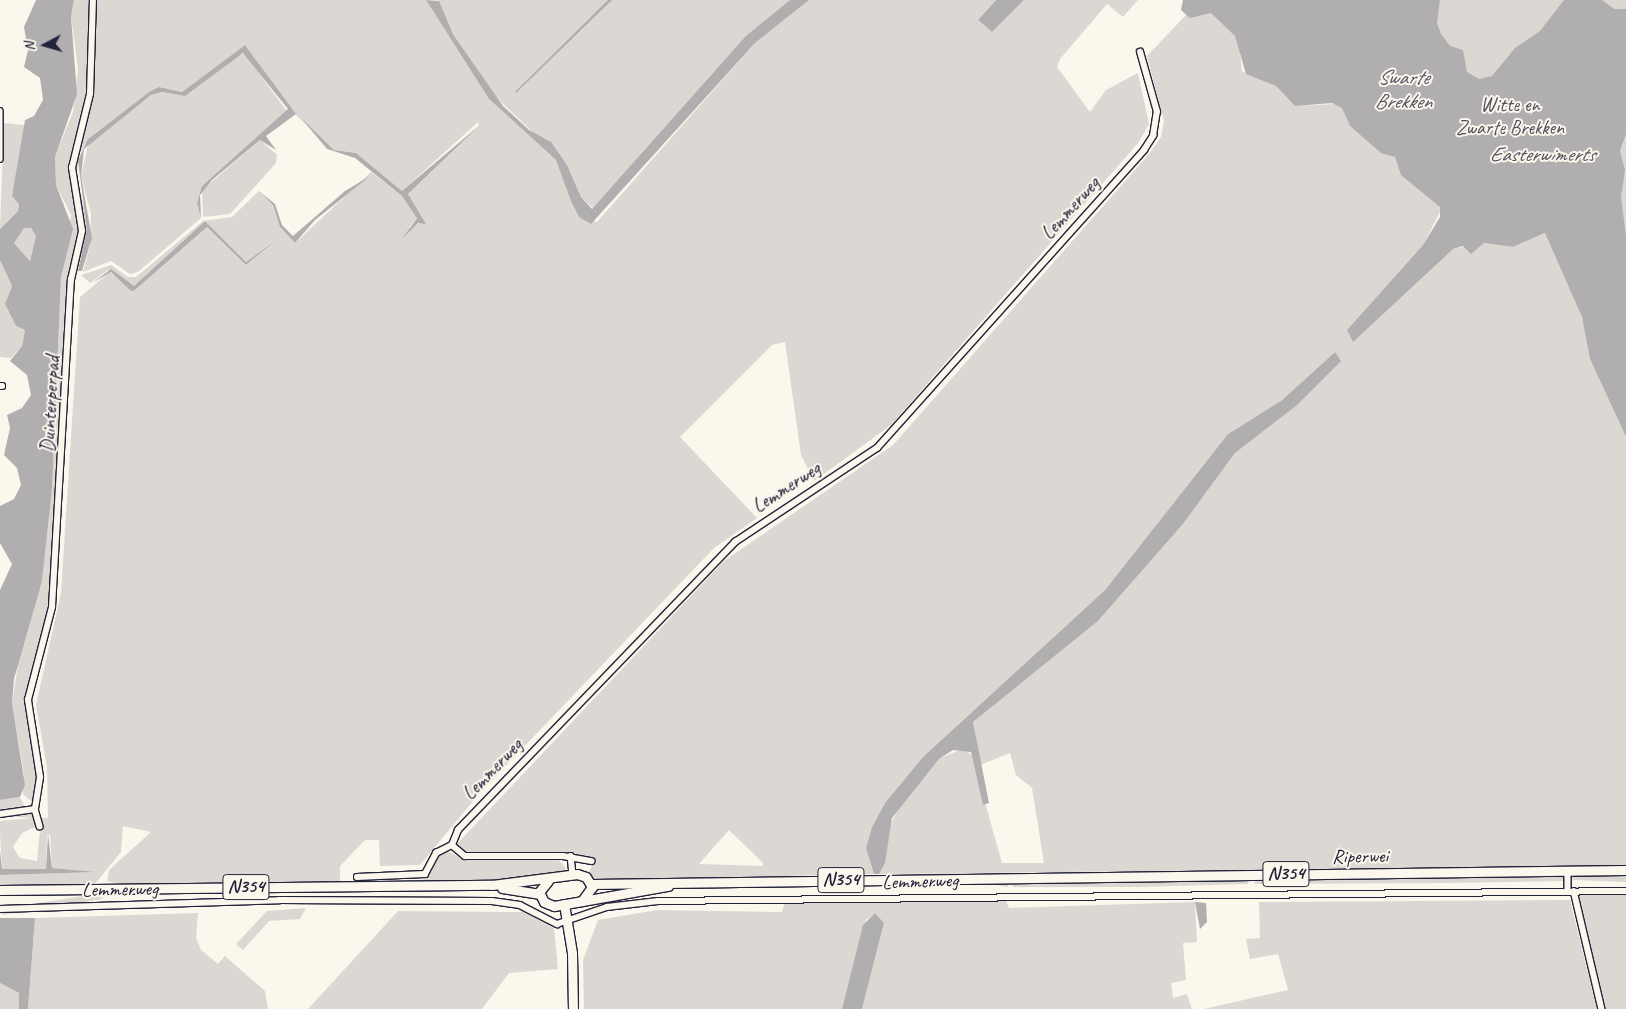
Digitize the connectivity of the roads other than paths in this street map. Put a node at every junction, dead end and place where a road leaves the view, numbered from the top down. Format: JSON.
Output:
{"nodes":[{"id":1,"x":93,"y":0,"type":"edge"},
{"id":2,"x":1140,"y":52,"type":"dead end"},
{"id":3,"x":0,"y":111,"type":"edge"},
{"id":4,"x":0,"y":159,"type":"edge"},
{"id":5,"x":35,"y":809,"type":"junction"},
{"id":6,"x":0,"y":814,"type":"edge"},
{"id":7,"x":40,"y":826,"type":"dead end"},
{"id":8,"x":452,"y":845,"type":"junction"},
{"id":9,"x":572,"y":856,"type":"junction"},
{"id":10,"x":592,"y":861,"type":"dead end"},
{"id":11,"x":1568,"y":870,"type":"junction"},
{"id":12,"x":1626,"y":870,"type":"edge"},
{"id":13,"x":573,"y":874,"type":"junction"},
{"id":14,"x":357,"y":877,"type":"dead end"},
{"id":15,"x":550,"y":878,"type":"junction"},
{"id":16,"x":1004,"y":878,"type":"joint"},
{"id":17,"x":678,"y":882,"type":"junction"},
{"id":18,"x":592,"y":884,"type":"junction"},
{"id":19,"x":492,"y":885,"type":"junction"},
{"id":20,"x":0,"y":890,"type":"edge"},
{"id":21,"x":1571,"y":891,"type":"junction"},
{"id":22,"x":1626,"y":891,"type":"edge"},
{"id":23,"x":539,"y":894,"type":"junction"},
{"id":24,"x":1011,"y":896,"type":"joint"},
{"id":25,"x":582,"y":901,"type":"junction"},
{"id":26,"x":564,"y":904,"type":"junction"},
{"id":27,"x":0,"y":909,"type":"edge"},
{"id":28,"x":567,"y":922,"type":"junction"},
{"id":29,"x":573,"y":1009,"type":"edge"},
{"id":30,"x":1602,"y":1009,"type":"edge"}],
"edges":[{"from":1,"to":5,"type":"street","name":"Duinterperpad"},
{"from":2,"to":8,"type":"street","name":"Lemmerweg"},
{"from":3,"to":4,"type":"street"},
{"from":5,"to":6,"type":"street"},
{"from":5,"to":7,"type":"street","name":"Duinterperpad"},
{"from":8,"to":9,"type":"street"},
{"from":8,"to":14,"type":"street","name":"Lemmerweg"},
{"from":9,"to":10,"type":"street"},
{"from":9,"to":13,"type":"street"},
{"from":11,"to":12,"type":"main road","name":"Riperwei","number":"N354"},
{"from":11,"to":16,"type":"main road","name":"Riperwei","number":"N354"},
{"from":11,"to":21,"type":"street"},
{"from":13,"to":15,"type":"main road","number":"N354"},
{"from":13,"to":18,"type":"main road","number":"N354"},
{"from":15,"to":19,"type":"main road","name":"Lemmerweg","number":"N354"},
{"from":15,"to":23,"type":"main road"},
{"from":16,"to":17,"type":"main road","name":"Lemmerweg","number":"N354"},
{"from":17,"to":18,"type":"main road","name":"Lemmerweg","number":"N354"},
{"from":17,"to":25,"type":"main road","name":"Lemmerweg","number":"N354"},
{"from":18,"to":25,"type":"main road"},
{"from":19,"to":20,"type":"main road","name":"Lemmerweg","number":"N354"},
{"from":19,"to":23,"type":"main road","name":"Lemmerweg","number":"N354"},
{"from":21,"to":22,"type":"street","name":"Riperwei"},
{"from":21,"to":24,"type":"street","name":"Riperwei"},
{"from":21,"to":30,"type":"street"},
{"from":23,"to":26,"type":"main road","number":"N354"},
{"from":24,"to":28,"type":"street","name":"Lemmerweg"},
{"from":25,"to":26,"type":"main road","number":"N354"},
{"from":26,"to":28,"type":"main road"},
{"from":27,"to":28,"type":"street","name":"Lemmerweg"},
{"from":28,"to":29,"type":"main road"}]}
